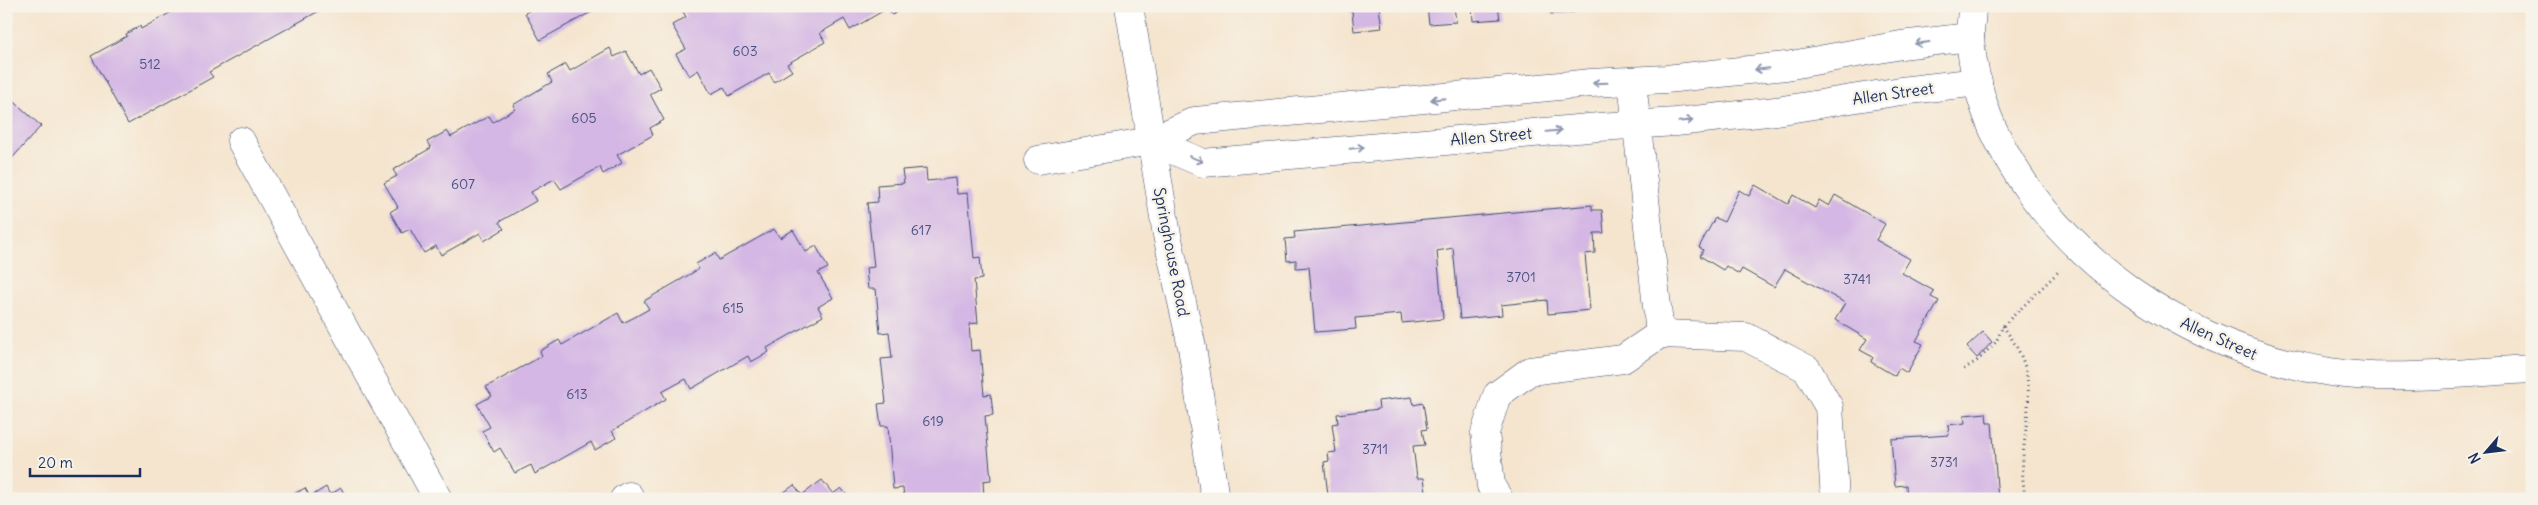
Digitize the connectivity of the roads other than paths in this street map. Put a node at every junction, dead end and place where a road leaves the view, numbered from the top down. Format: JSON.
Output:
{"nodes":[{"id":1,"x":1129,"y":6,"type":"edge"},
{"id":2,"x":1972,"y":6,"type":"edge"},
{"id":3,"x":1970,"y":37,"type":"junction"},
{"id":4,"x":1632,"y":82,"type":"junction"},
{"id":5,"x":1978,"y":82,"type":"junction"},
{"id":6,"x":1637,"y":124,"type":"junction"},
{"id":7,"x":1151,"y":140,"type":"junction"},
{"id":8,"x":241,"y":141,"type":"dead end"},
{"id":9,"x":1038,"y":160,"type":"dead end"},
{"id":10,"x":1660,"y":334,"type":"junction"},
{"id":11,"x":2532,"y":369,"type":"edge"},
{"id":12,"x":438,"y":499,"type":"edge"},
{"id":13,"x":624,"y":499,"type":"edge"},
{"id":14,"x":631,"y":499,"type":"edge"},
{"id":15,"x":1215,"y":499,"type":"edge"},
{"id":16,"x":1499,"y":499,"type":"edge"},
{"id":17,"x":1835,"y":499,"type":"edge"}],
"edges":[{"from":1,"to":7,"type":"street","name":"Springhouse Road"},
{"from":2,"to":3,"type":"street"},
{"from":3,"to":4,"type":"street","one_way":true},
{"from":3,"to":5,"type":"street"},
{"from":4,"to":6,"type":"street"},
{"from":4,"to":7,"type":"street","one_way":true},
{"from":6,"to":5,"type":"street","name":"Allen Street","one_way":true},
{"from":5,"to":11,"type":"street","name":"Allen Street"},
{"from":7,"to":6,"type":"street","name":"Allen Street","one_way":true},
{"from":6,"to":10,"type":"street"},
{"from":7,"to":9,"type":"street"},
{"from":7,"to":15,"type":"street","name":"Springhouse Road"},
{"from":8,"to":12,"type":"street"},
{"from":10,"to":16,"type":"street"},
{"from":10,"to":17,"type":"street"},
{"from":13,"to":14,"type":"street"}]}
